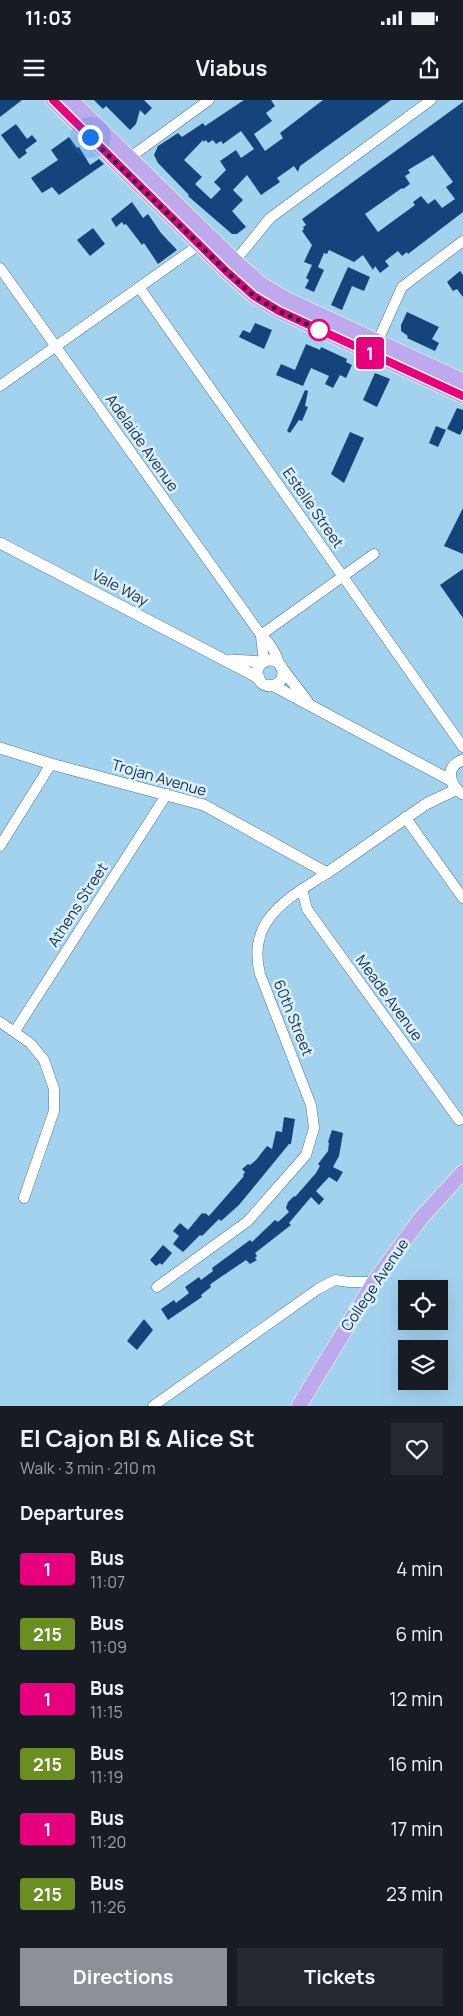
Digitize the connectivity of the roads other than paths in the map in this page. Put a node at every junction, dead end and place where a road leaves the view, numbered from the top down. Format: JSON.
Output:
{"nodes":[{"id":1,"x":53,"y":100,"type":"edge"},
{"id":2,"x":71,"y":100,"type":"edge"},
{"id":3,"x":209,"y":100,"type":"edge"},
{"id":4,"x":431,"y":100,"type":"edge"},
{"id":5,"x":123,"y":162,"type":"junction"},
{"id":6,"x":205,"y":241,"type":"junction"},
{"id":7,"x":463,"y":241,"type":"edge"},
{"id":8,"x":231,"y":266,"type":"junction"},
{"id":9,"x":0,"y":268,"type":"edge"},
{"id":10,"x":139,"y":287,"type":"junction"},
{"id":11,"x":56,"y":346,"type":"junction"},
{"id":12,"x":375,"y":348,"type":"junction"},
{"id":13,"x":463,"y":381,"type":"edge"},
{"id":14,"x":0,"y":386,"type":"edge"},
{"id":15,"x":463,"y":396,"type":"edge"},
{"id":16,"x":2,"y":541,"type":"edge"},
{"id":17,"x":374,"y":554,"type":"dead end"},
{"id":18,"x":343,"y":576,"type":"junction"},
{"id":19,"x":260,"y":635,"type":"junction"},
{"id":20,"x":227,"y":660,"type":"junction"},
{"id":21,"x":264,"y":662,"type":"junction"},
{"id":22,"x":280,"y":665,"type":"junction"},
{"id":23,"x":259,"y":678,"type":"junction"},
{"id":24,"x":272,"y":685,"type":"junction"},
{"id":25,"x":310,"y":704,"type":"junction"},
{"id":26,"x":463,"y":747,"type":"edge"},
{"id":27,"x":0,"y":748,"type":"edge"},
{"id":28,"x":463,"y":760,"type":"edge"},
{"id":29,"x":51,"y":764,"type":"junction"},
{"id":30,"x":456,"y":788,"type":"edge"},
{"id":31,"x":167,"y":794,"type":"junction"},
{"id":32,"x":406,"y":817,"type":"junction"},
{"id":33,"x":0,"y":846,"type":"edge"},
{"id":34,"x":327,"y":873,"type":"junction"},
{"id":35,"x":302,"y":889,"type":"junction"},
{"id":36,"x":463,"y":898,"type":"edge"},
{"id":37,"x":0,"y":1022,"type":"edge"},
{"id":38,"x":15,"y":1031,"type":"junction"},
{"id":39,"x":458,"y":1120,"type":"dead end"},
{"id":40,"x":463,"y":1172,"type":"edge"},
{"id":41,"x":24,"y":1198,"type":"dead end"},
{"id":42,"x":374,"y":1282,"type":"junction"},
{"id":43,"x":157,"y":1287,"type":"dead end"},
{"id":44,"x":153,"y":1406,"type":"edge"},
{"id":45,"x":299,"y":1406,"type":"edge"}],
"edges":[{"from":1,"to":5,"type":"main road"},
{"from":2,"to":5,"type":"main road"},
{"from":3,"to":5,"type":"street"},
{"from":4,"to":8,"type":"street"},
{"from":5,"to":6,"type":"main road"},
{"from":6,"to":8,"type":"main road"},
{"from":6,"to":10,"type":"street"},
{"from":7,"to":12,"type":"street"},
{"from":8,"to":12,"type":"main road"},
{"from":9,"to":11,"type":"street","name":"Adelaide Avenue"},
{"from":10,"to":11,"type":"street"},
{"from":10,"to":18,"type":"street","name":"Estelle Street"},
{"from":11,"to":14,"type":"street"},
{"from":11,"to":19,"type":"street","name":"Adelaide Avenue"},
{"from":12,"to":13,"type":"main road"},
{"from":12,"to":15,"type":"main road"},
{"from":16,"to":20,"type":"street","name":"Vale Way"},
{"from":17,"to":18,"type":"street"},
{"from":18,"to":19,"type":"street"},
{"from":18,"to":26,"type":"street","name":"Estelle Street"},
{"from":19,"to":21,"type":"street","name":"Adelaide Avenue"},
{"from":19,"to":22,"type":"street","name":"Adelaide Avenue"},
{"from":20,"to":21,"type":"street","name":"Vale Way"},
{"from":20,"to":23,"type":"street","name":"Vale Way"},
{"from":21,"to":22,"type":"street","name":"Vale Way"},
{"from":21,"to":23,"type":"street"},
{"from":22,"to":24,"type":"street"},
{"from":22,"to":25,"type":"street","name":"Vale Way"},
{"from":23,"to":24,"type":"street","name":"Vale Way"},
{"from":24,"to":25,"type":"street","name":"Vale Way"},
{"from":25,"to":30,"type":"street","name":"Vale Way"},
{"from":27,"to":29,"type":"street","name":"Trojan Avenue"},
{"from":28,"to":30,"type":"street"},
{"from":29,"to":31,"type":"street","name":"Trojan Avenue"},
{"from":29,"to":33,"type":"street"},
{"from":30,"to":32,"type":"street","name":"60th Street"},
{"from":31,"to":34,"type":"street","name":"Trojan Avenue"},
{"from":31,"to":38,"type":"street","name":"Athens Street"},
{"from":32,"to":34,"type":"street","name":"60th Street"},
{"from":32,"to":36,"type":"street"},
{"from":34,"to":35,"type":"street","name":"60th Street"},
{"from":35,"to":39,"type":"street","name":"Meade Avenue"},
{"from":35,"to":43,"type":"street","name":"60th Street"},
{"from":37,"to":38,"type":"street"},
{"from":38,"to":41,"type":"street"},
{"from":40,"to":42,"type":"main road","name":"College Avenue"},
{"from":42,"to":44,"type":"street"},
{"from":42,"to":45,"type":"main road","name":"College Avenue"}]}
